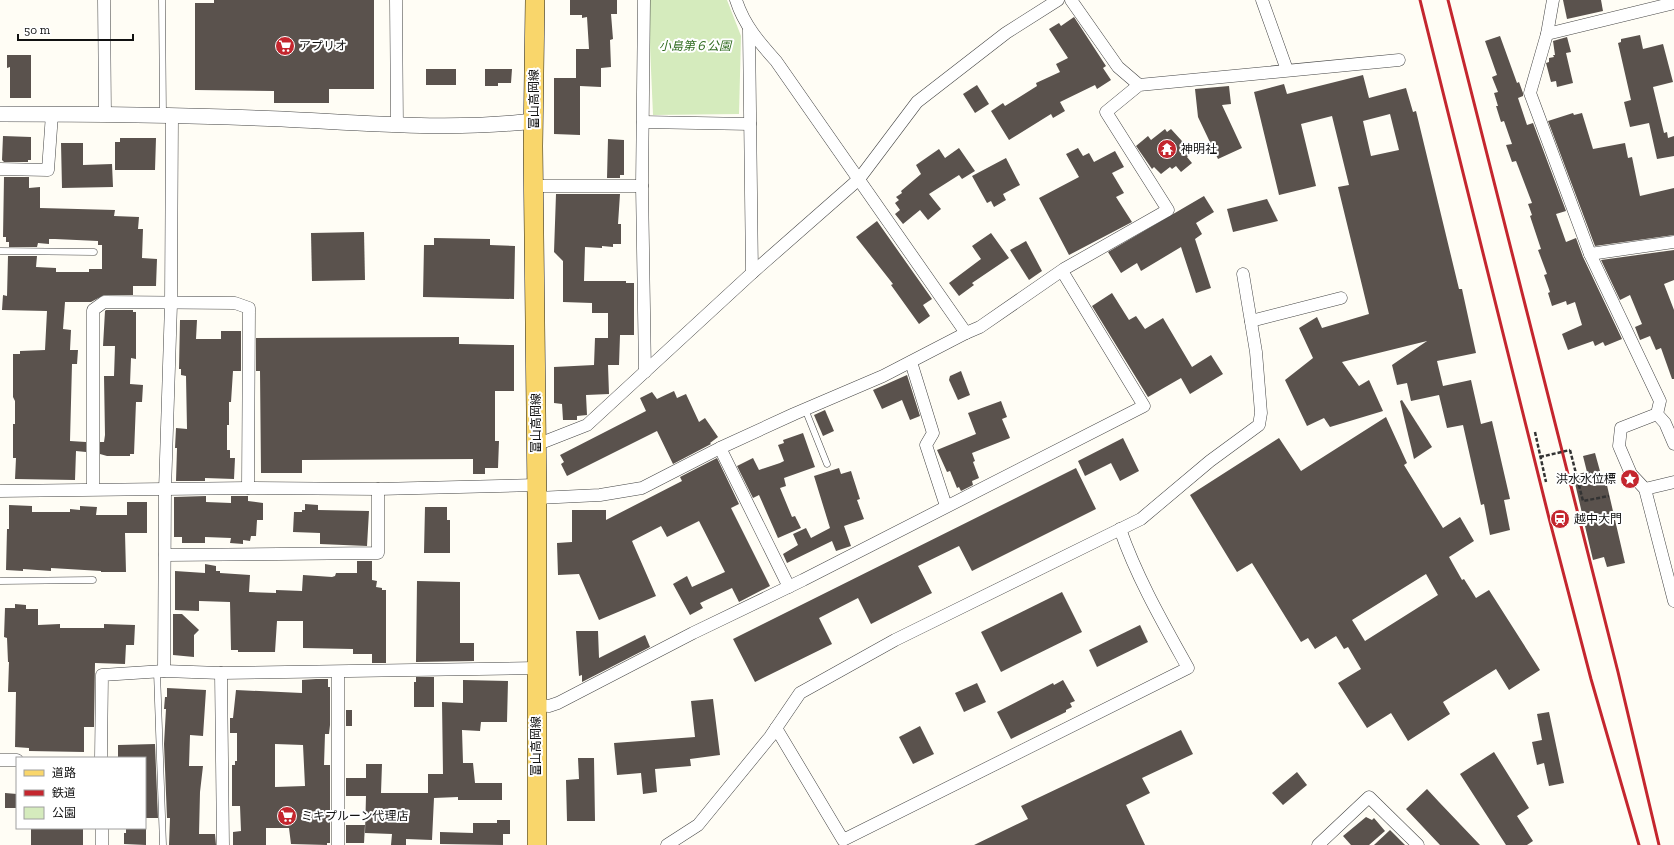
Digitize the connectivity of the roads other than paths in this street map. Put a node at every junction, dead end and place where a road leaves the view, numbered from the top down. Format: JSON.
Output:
{"nodes":[{"id":1,"x":104,"y":0,"type":"edge"},
{"id":2,"x":162,"y":0,"type":"edge"},
{"id":3,"x":396,"y":0,"type":"edge"},
{"id":4,"x":535,"y":0,"type":"edge"},
{"id":5,"x":644,"y":0,"type":"edge"},
{"id":6,"x":736,"y":0,"type":"edge"},
{"id":7,"x":1058,"y":0,"type":"edge"},
{"id":8,"x":1070,"y":0,"type":"edge"},
{"id":9,"x":1262,"y":0,"type":"edge"},
{"id":10,"x":1553,"y":0,"type":"edge"},
{"id":11,"x":1674,"y":3,"type":"edge"},
{"id":12,"x":1656,"y":4,"type":"edge"},
{"id":13,"x":749,"y":30,"type":"junction"},
{"id":14,"x":1547,"y":34,"type":"junction"},
{"id":15,"x":1399,"y":60,"type":"dead end"},
{"id":16,"x":1287,"y":70,"type":"junction"},
{"id":17,"x":1139,"y":85,"type":"junction"},
{"id":18,"x":0,"y":114,"type":"edge"},
{"id":19,"x":52,"y":114,"type":"junction"},
{"id":20,"x":105,"y":114,"type":"junction"},
{"id":21,"x":167,"y":115,"type":"junction"},
{"id":22,"x":533,"y":121,"type":"junction"},
{"id":23,"x":643,"y":122,"type":"junction"},
{"id":24,"x":397,"y":124,"type":"junction"},
{"id":25,"x":750,"y":124,"type":"junction"},
{"id":26,"x":0,"y":169,"type":"edge"},
{"id":27,"x":859,"y":179,"type":"junction"},
{"id":28,"x":534,"y":186,"type":"junction"},
{"id":29,"x":642,"y":186,"type":"junction"},
{"id":30,"x":1674,"y":242,"type":"edge"},
{"id":31,"x":0,"y":252,"type":"edge"},
{"id":32,"x":94,"y":252,"type":"dead end"},
{"id":33,"x":1590,"y":254,"type":"junction"},
{"id":34,"x":1062,"y":271,"type":"junction"},
{"id":35,"x":752,"y":273,"type":"junction"},
{"id":36,"x":1243,"y":274,"type":"dead end"},
{"id":37,"x":1341,"y":298,"type":"dead end"},
{"id":38,"x":171,"y":304,"type":"junction"},
{"id":39,"x":1251,"y":321,"type":"junction"},
{"id":40,"x":966,"y":333,"type":"junction"},
{"id":41,"x":911,"y":362,"type":"junction"},
{"id":42,"x":645,"y":372,"type":"junction"},
{"id":43,"x":805,"y":409,"type":"junction"},
{"id":44,"x":1657,"y":414,"type":"junction"},
{"id":45,"x":1674,"y":444,"type":"edge"},
{"id":46,"x":536,"y":445,"type":"junction"},
{"id":47,"x":720,"y":448,"type":"junction"},
{"id":48,"x":827,"y":464,"type":"dead end"},
{"id":49,"x":1674,"y":482,"type":"edge"},
{"id":50,"x":248,"y":488,"type":"junction"},
{"id":51,"x":93,"y":489,"type":"junction"},
{"id":52,"x":378,"y":489,"type":"junction"},
{"id":53,"x":1645,"y":489,"type":"junction"},
{"id":54,"x":165,"y":490,"type":"junction"},
{"id":55,"x":0,"y":491,"type":"edge"},
{"id":56,"x":536,"y":492,"type":"junction"},
{"id":57,"x":946,"y":506,"type":"junction"},
{"id":58,"x":1120,"y":529,"type":"junction"},
{"id":59,"x":165,"y":555,"type":"junction"},
{"id":60,"x":93,"y":580,"type":"dead end"},
{"id":61,"x":0,"y":581,"type":"edge"},
{"id":62,"x":789,"y":587,"type":"junction"},
{"id":63,"x":1674,"y":601,"type":"edge"},
{"id":64,"x":536,"y":668,"type":"junction"},
{"id":65,"x":160,"y":671,"type":"junction"},
{"id":66,"x":338,"y":672,"type":"junction"},
{"id":67,"x":221,"y":673,"type":"junction"},
{"id":68,"x":536,"y":705,"type":"junction"},
{"id":69,"x":776,"y":728,"type":"junction"},
{"id":70,"x":101,"y":757,"type":"edge"},
{"id":71,"x":0,"y":760,"type":"edge"},
{"id":72,"x":16,"y":760,"type":"edge"},
{"id":73,"x":102,"y":829,"type":"edge"},
{"id":74,"x":102,"y":845,"type":"edge"},
{"id":75,"x":163,"y":845,"type":"edge"},
{"id":76,"x":223,"y":845,"type":"edge"},
{"id":77,"x":338,"y":845,"type":"edge"},
{"id":78,"x":537,"y":845,"type":"edge"},
{"id":79,"x":667,"y":845,"type":"edge"},
{"id":80,"x":1318,"y":845,"type":"edge"},
{"id":81,"x":1418,"y":845,"type":"edge"}],
"edges":[{"from":1,"to":20,"type":"street"},
{"from":2,"to":21,"type":"lane"},
{"from":3,"to":24,"type":"street"},
{"from":4,"to":22,"type":"main road","name":"富山高岡線"},
{"from":5,"to":23,"type":"street"},
{"from":6,"to":13,"type":"street"},
{"from":7,"to":27,"type":"street"},
{"from":8,"to":17,"type":"street"},
{"from":9,"to":16,"type":"street"},
{"from":10,"to":14,"type":"street"},
{"from":11,"to":12,"type":"street"},
{"from":12,"to":14,"type":"street"},
{"from":13,"to":25,"type":"street"},
{"from":13,"to":27,"type":"street"},
{"from":14,"to":33,"type":"street"},
{"from":15,"to":16,"type":"street"},
{"from":16,"to":17,"type":"street"},
{"from":17,"to":34,"type":"street"},
{"from":18,"to":19,"type":"street"},
{"from":19,"to":20,"type":"street"},
{"from":19,"to":26,"type":"street"},
{"from":20,"to":21,"type":"street"},
{"from":21,"to":24,"type":"street"},
{"from":21,"to":38,"type":"street"},
{"from":22,"to":24,"type":"street"},
{"from":22,"to":28,"type":"main road","name":"富山高岡線"},
{"from":23,"to":25,"type":"street"},
{"from":23,"to":29,"type":"street"},
{"from":25,"to":35,"type":"street"},
{"from":27,"to":35,"type":"street"},
{"from":27,"to":40,"type":"street"},
{"from":28,"to":29,"type":"street"},
{"from":28,"to":46,"type":"main road","name":"富山高岡線"},
{"from":29,"to":42,"type":"street"},
{"from":30,"to":33,"type":"street"},
{"from":31,"to":32,"type":"lane"},
{"from":33,"to":44,"type":"street"},
{"from":34,"to":40,"type":"street"},
{"from":34,"to":57,"type":"street"},
{"from":35,"to":42,"type":"street"},
{"from":36,"to":39,"type":"street"},
{"from":37,"to":39,"type":"street"},
{"from":38,"to":50,"type":"street"},
{"from":38,"to":51,"type":"street"},
{"from":38,"to":54,"type":"street"},
{"from":39,"to":58,"type":"street"},
{"from":40,"to":41,"type":"street"},
{"from":41,"to":43,"type":"street"},
{"from":41,"to":57,"type":"street"},
{"from":42,"to":46,"type":"street"},
{"from":43,"to":47,"type":"street"},
{"from":43,"to":48,"type":"lane"},
{"from":44,"to":45,"type":"street"},
{"from":44,"to":53,"type":"street"},
{"from":46,"to":56,"type":"main road","name":"富山高岡線"},
{"from":47,"to":56,"type":"street"},
{"from":47,"to":62,"type":"street"},
{"from":49,"to":53,"type":"street"},
{"from":50,"to":52,"type":"street"},
{"from":50,"to":54,"type":"street"},
{"from":51,"to":54,"type":"street"},
{"from":51,"to":55,"type":"street"},
{"from":52,"to":56,"type":"street"},
{"from":52,"to":59,"type":"street"},
{"from":53,"to":63,"type":"street"},
{"from":54,"to":59,"type":"street"},
{"from":56,"to":64,"type":"main road","name":"富山高岡線"},
{"from":57,"to":62,"type":"street"},
{"from":58,"to":69,"type":"street"},
{"from":58,"to":69,"type":"street"},
{"from":59,"to":65,"type":"street"},
{"from":60,"to":61,"type":"lane"},
{"from":62,"to":68,"type":"street"},
{"from":64,"to":66,"type":"street"},
{"from":64,"to":68,"type":"main road","name":"富山高岡線"},
{"from":65,"to":67,"type":"street"},
{"from":65,"to":70,"type":"street"},
{"from":65,"to":75,"type":"lane"},
{"from":66,"to":67,"type":"street"},
{"from":66,"to":77,"type":"street"},
{"from":67,"to":76,"type":"street"},
{"from":68,"to":78,"type":"main road","name":"富山高岡線"},
{"from":69,"to":79,"type":"street"},
{"from":71,"to":72,"type":"street"},
{"from":73,"to":74,"type":"street"},
{"from":80,"to":81,"type":"street"}]}
